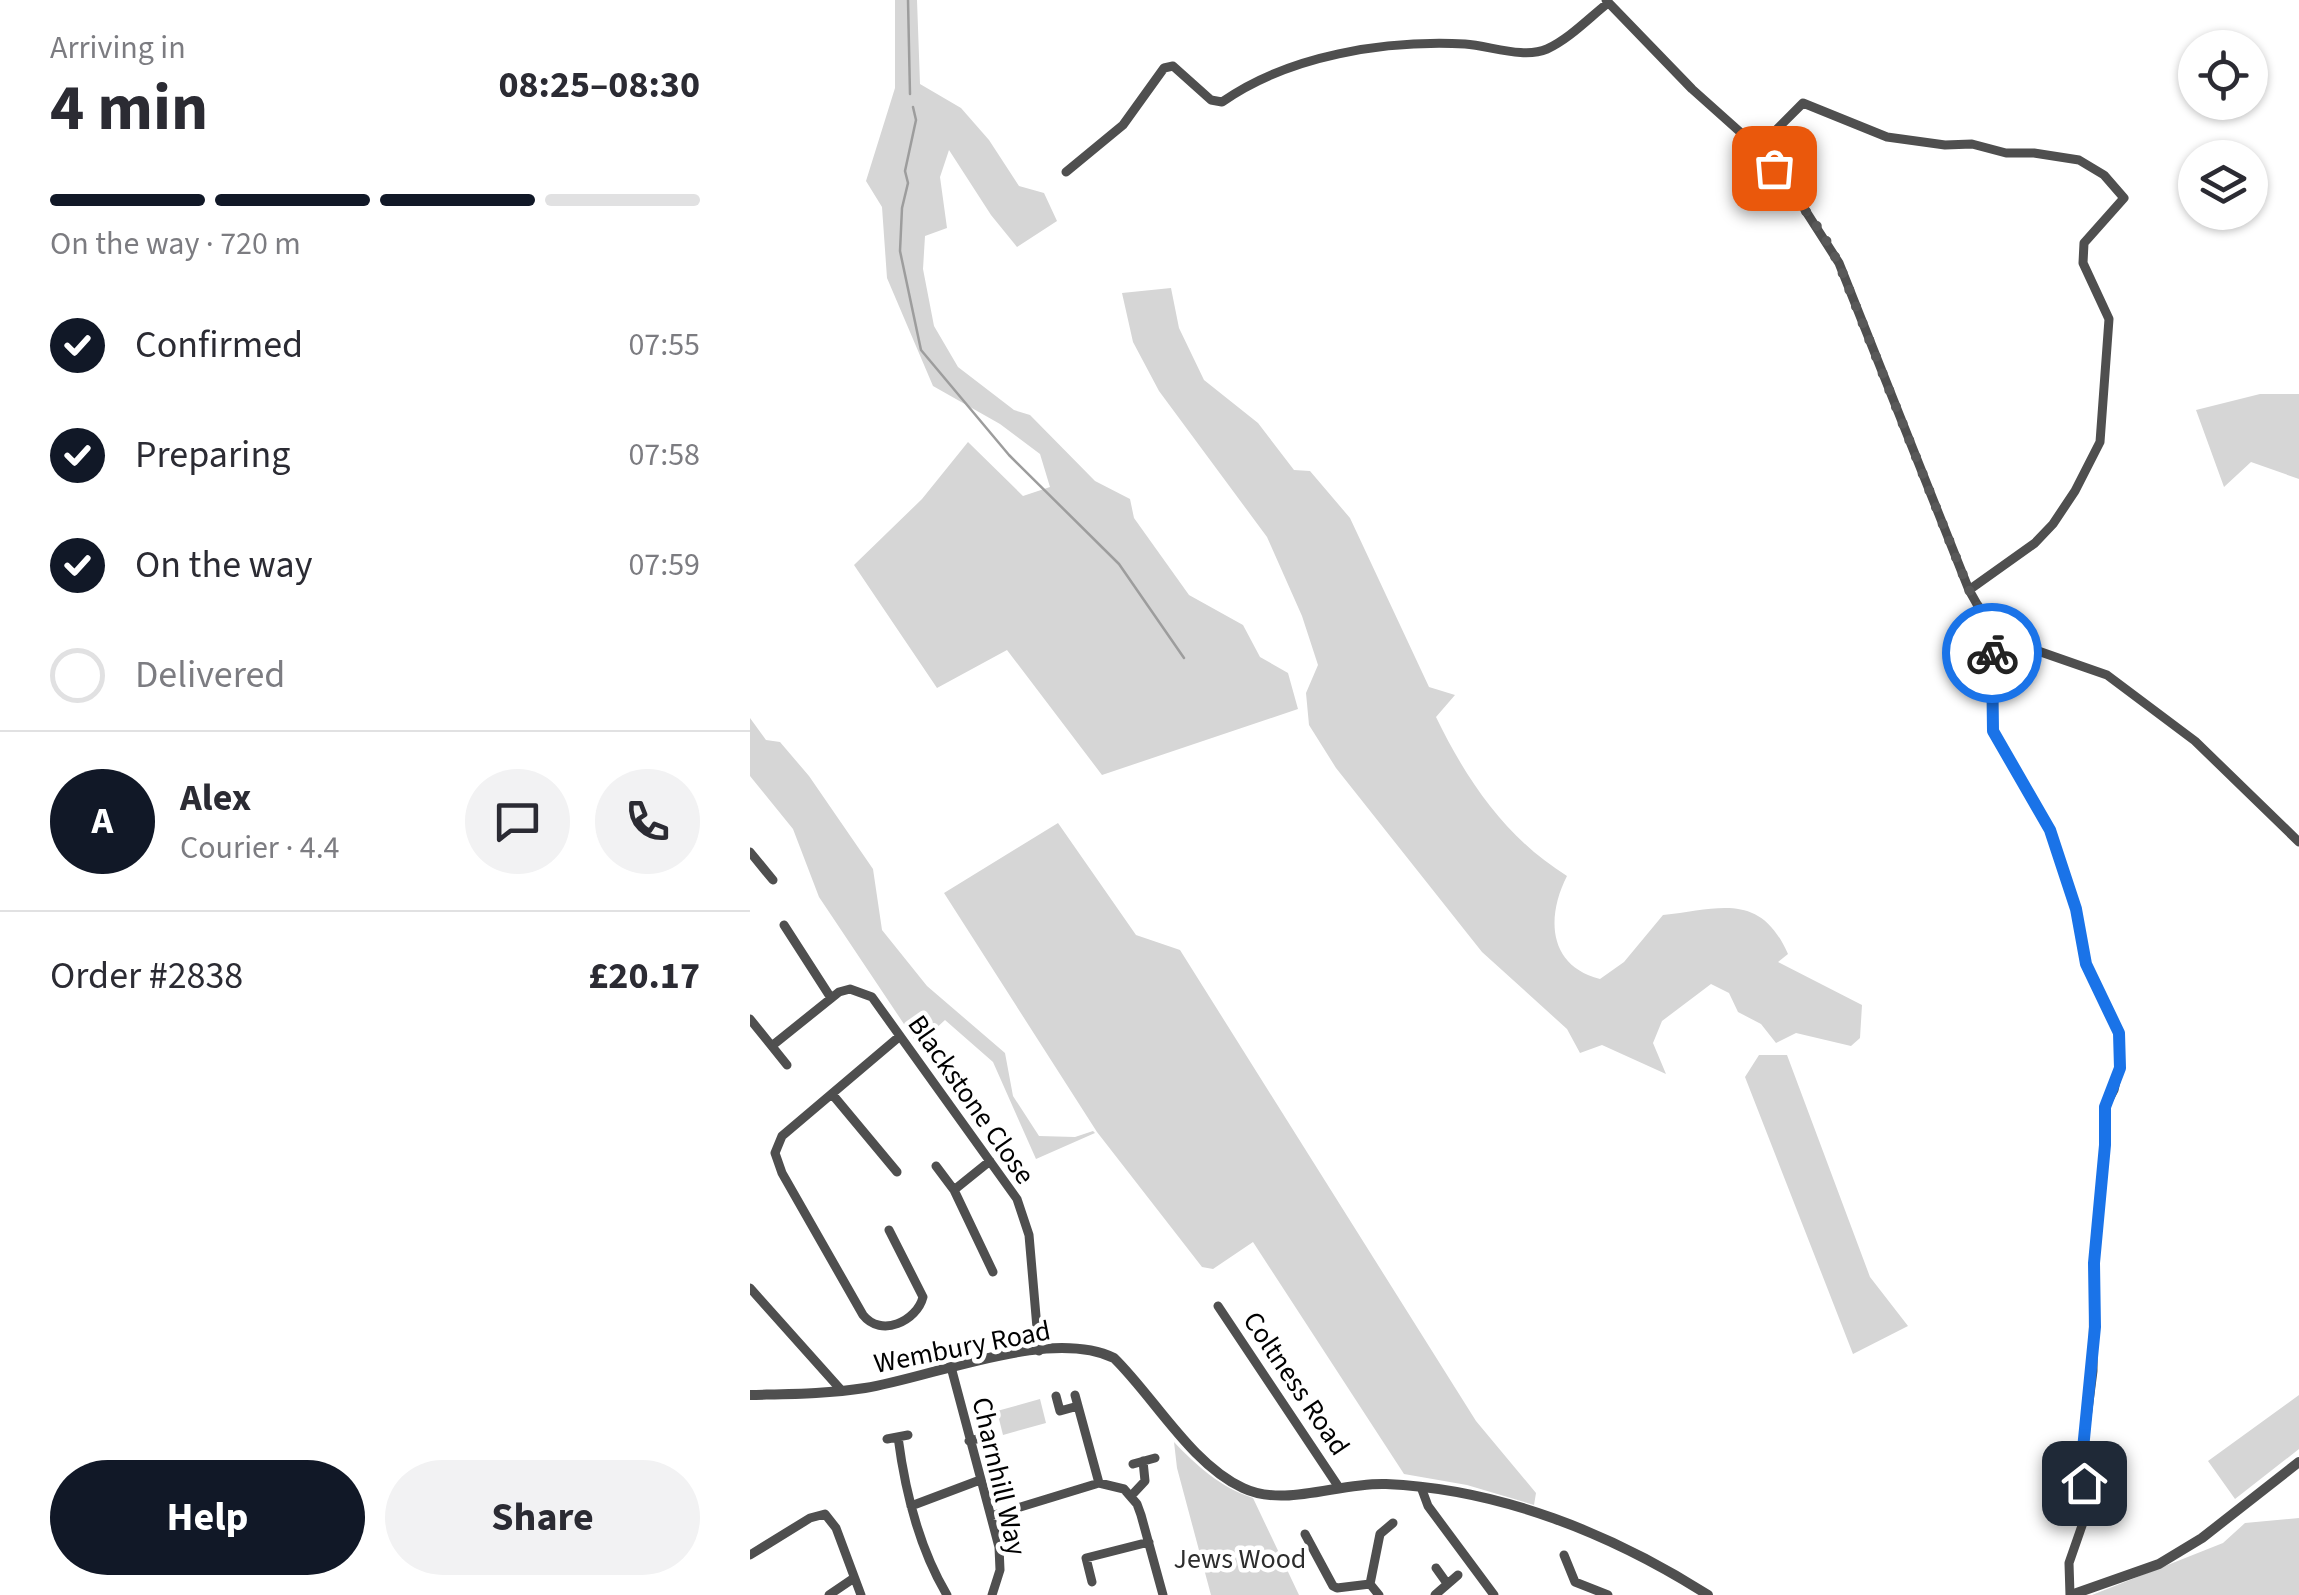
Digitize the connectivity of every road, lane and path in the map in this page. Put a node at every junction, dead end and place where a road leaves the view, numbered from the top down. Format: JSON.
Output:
{"nodes":[{"id":1,"x":1607,"y":1,"type":"edge"},
{"id":2,"x":1758,"y":148,"type":"junction"},
{"id":3,"x":1066,"y":172,"type":"dead end"},
{"id":4,"x":1969,"y":590,"type":"junction"},
{"id":5,"x":1995,"y":636,"type":"junction"},
{"id":6,"x":2299,"y":842,"type":"edge"},
{"id":7,"x":750,"y":852,"type":"edge"},
{"id":8,"x":772,"y":880,"type":"dead end"},
{"id":9,"x":785,"y":934,"type":"dead end"},
{"id":10,"x":830,"y":998,"type":"junction"},
{"id":11,"x":750,"y":1018,"type":"edge"},
{"id":12,"x":900,"y":1036,"type":"junction"},
{"id":13,"x":773,"y":1045,"type":"junction"},
{"id":14,"x":787,"y":1065,"type":"dead end"},
{"id":15,"x":832,"y":1094,"type":"junction"},
{"id":16,"x":990,"y":1160,"type":"junction"},
{"id":17,"x":936,"y":1166,"type":"dead end"},
{"id":18,"x":896,"y":1172,"type":"dead end"},
{"id":19,"x":954,"y":1190,"type":"junction"},
{"id":20,"x":889,"y":1230,"type":"dead end"},
{"id":21,"x":993,"y":1272,"type":"dead end"},
{"id":22,"x":750,"y":1288,"type":"edge"},
{"id":23,"x":922,"y":1304,"type":"junction"},
{"id":24,"x":1218,"y":1306,"type":"dead end"},
{"id":25,"x":936,"y":1308,"type":"dead end"},
{"id":26,"x":1039,"y":1351,"type":"junction"},
{"id":27,"x":814,"y":1362,"type":"junction"},
{"id":28,"x":951,"y":1367,"type":"junction"},
{"id":29,"x":842,"y":1391,"type":"junction"},
{"id":30,"x":813,"y":1393,"type":"junction"},
{"id":31,"x":750,"y":1395,"type":"edge"},
{"id":32,"x":1056,"y":1396,"type":"dead end"},
{"id":33,"x":981,"y":1419,"type":"dead end"},
{"id":34,"x":898,"y":1437,"type":"dead end"},
{"id":35,"x":968,"y":1441,"type":"junction"},
{"id":36,"x":1154,"y":1458,"type":"dead end"},
{"id":37,"x":2299,"y":1462,"type":"edge"},
{"id":38,"x":980,"y":1480,"type":"junction"},
{"id":39,"x":1099,"y":1483,"type":"junction"},
{"id":40,"x":1338,"y":1486,"type":"junction"},
{"id":41,"x":1421,"y":1486,"type":"junction"},
{"id":42,"x":1131,"y":1496,"type":"junction"},
{"id":43,"x":912,"y":1506,"type":"junction"},
{"id":44,"x":991,"y":1516,"type":"junction"},
{"id":45,"x":1393,"y":1523,"type":"dead end"},
{"id":46,"x":1149,"y":1542,"type":"junction"},
{"id":47,"x":1298,"y":1549,"type":"dead end"},
{"id":48,"x":750,"y":1555,"type":"edge"},
{"id":49,"x":1564,"y":1555,"type":"dead end"},
{"id":50,"x":1436,"y":1568,"type":"dead end"},
{"id":51,"x":1458,"y":1575,"type":"dead end"},
{"id":52,"x":854,"y":1578,"type":"junction"},
{"id":53,"x":1092,"y":1582,"type":"dead end"},
{"id":54,"x":1446,"y":1582,"type":"junction"},
{"id":55,"x":1370,"y":1584,"type":"junction"},
{"id":56,"x":828,"y":1595,"type":"edge"},
{"id":57,"x":861,"y":1595,"type":"edge"},
{"id":58,"x":947,"y":1595,"type":"edge"},
{"id":59,"x":992,"y":1595,"type":"edge"},
{"id":60,"x":1163,"y":1595,"type":"edge"},
{"id":61,"x":1379,"y":1595,"type":"edge"},
{"id":62,"x":1435,"y":1595,"type":"edge"},
{"id":63,"x":1494,"y":1595,"type":"edge"},
{"id":64,"x":1608,"y":1595,"type":"edge"},
{"id":65,"x":1708,"y":1595,"type":"edge"},
{"id":66,"x":2070,"y":1595,"type":"edge"}],
"edges":[{"from":1,"to":2,"type":"street"},
{"from":1,"to":3,"type":"street"},
{"from":2,"to":4,"type":"street"},
{"from":2,"to":4,"type":"street"},
{"from":4,"to":5,"type":"street"},
{"from":5,"to":6,"type":"street"},
{"from":5,"to":66,"type":"street"},
{"from":7,"to":8,"type":"street"},
{"from":9,"to":10,"type":"street"},
{"from":10,"to":12,"type":"street","name":"Blackstone Close"},
{"from":10,"to":13,"type":"street"},
{"from":11,"to":13,"type":"street"},
{"from":12,"to":15,"type":"street"},
{"from":12,"to":16,"type":"street","name":"Blackstone Close"},
{"from":13,"to":14,"type":"street"},
{"from":15,"to":18,"type":"street"},
{"from":15,"to":23,"type":"street"},
{"from":16,"to":19,"type":"street"},
{"from":16,"to":26,"type":"street","name":"Blackstone Close"},
{"from":17,"to":19,"type":"street"},
{"from":19,"to":21,"type":"street"},
{"from":20,"to":23,"type":"street"},
{"from":22,"to":27,"type":"street","name":"Wembury Road"},
{"from":23,"to":25,"type":"street"},
{"from":24,"to":40,"type":"street","name":"Coltness Road"},
{"from":26,"to":28,"type":"street","name":"Wembury Road"},
{"from":26,"to":40,"type":"street","name":"Wembury Road"},
{"from":27,"to":29,"type":"street","name":"Wembury Road"},
{"from":27,"to":30,"type":"street"},
{"from":28,"to":29,"type":"street","name":"Wembury Road"},
{"from":28,"to":35,"type":"street","name":"Charnhill Way"},
{"from":29,"to":30,"type":"street"},
{"from":30,"to":31,"type":"street"},
{"from":32,"to":39,"type":"street"},
{"from":33,"to":35,"type":"street"},
{"from":34,"to":43,"type":"street"},
{"from":35,"to":38,"type":"street","name":"Charnhill Way"},
{"from":36,"to":42,"type":"street"},
{"from":37,"to":66,"type":"street"},
{"from":38,"to":43,"type":"street"},
{"from":38,"to":44,"type":"street","name":"Charnhill Way"},
{"from":39,"to":42,"type":"street"},
{"from":39,"to":44,"type":"street"},
{"from":40,"to":41,"type":"street","name":"Wembury Road"},
{"from":41,"to":63,"type":"street"},
{"from":41,"to":65,"type":"street","name":"Wembury Road"},
{"from":42,"to":46,"type":"street"},
{"from":43,"to":58,"type":"street"},
{"from":44,"to":59,"type":"street","name":"Charnhill Way"},
{"from":45,"to":55,"type":"street"},
{"from":46,"to":53,"type":"street"},
{"from":46,"to":60,"type":"street"},
{"from":47,"to":55,"type":"street"},
{"from":48,"to":52,"type":"street"},
{"from":49,"to":64,"type":"street"},
{"from":50,"to":54,"type":"street"},
{"from":51,"to":54,"type":"street"},
{"from":52,"to":56,"type":"street"},
{"from":52,"to":57,"type":"street"},
{"from":54,"to":62,"type":"street"},
{"from":55,"to":61,"type":"street"}]}
